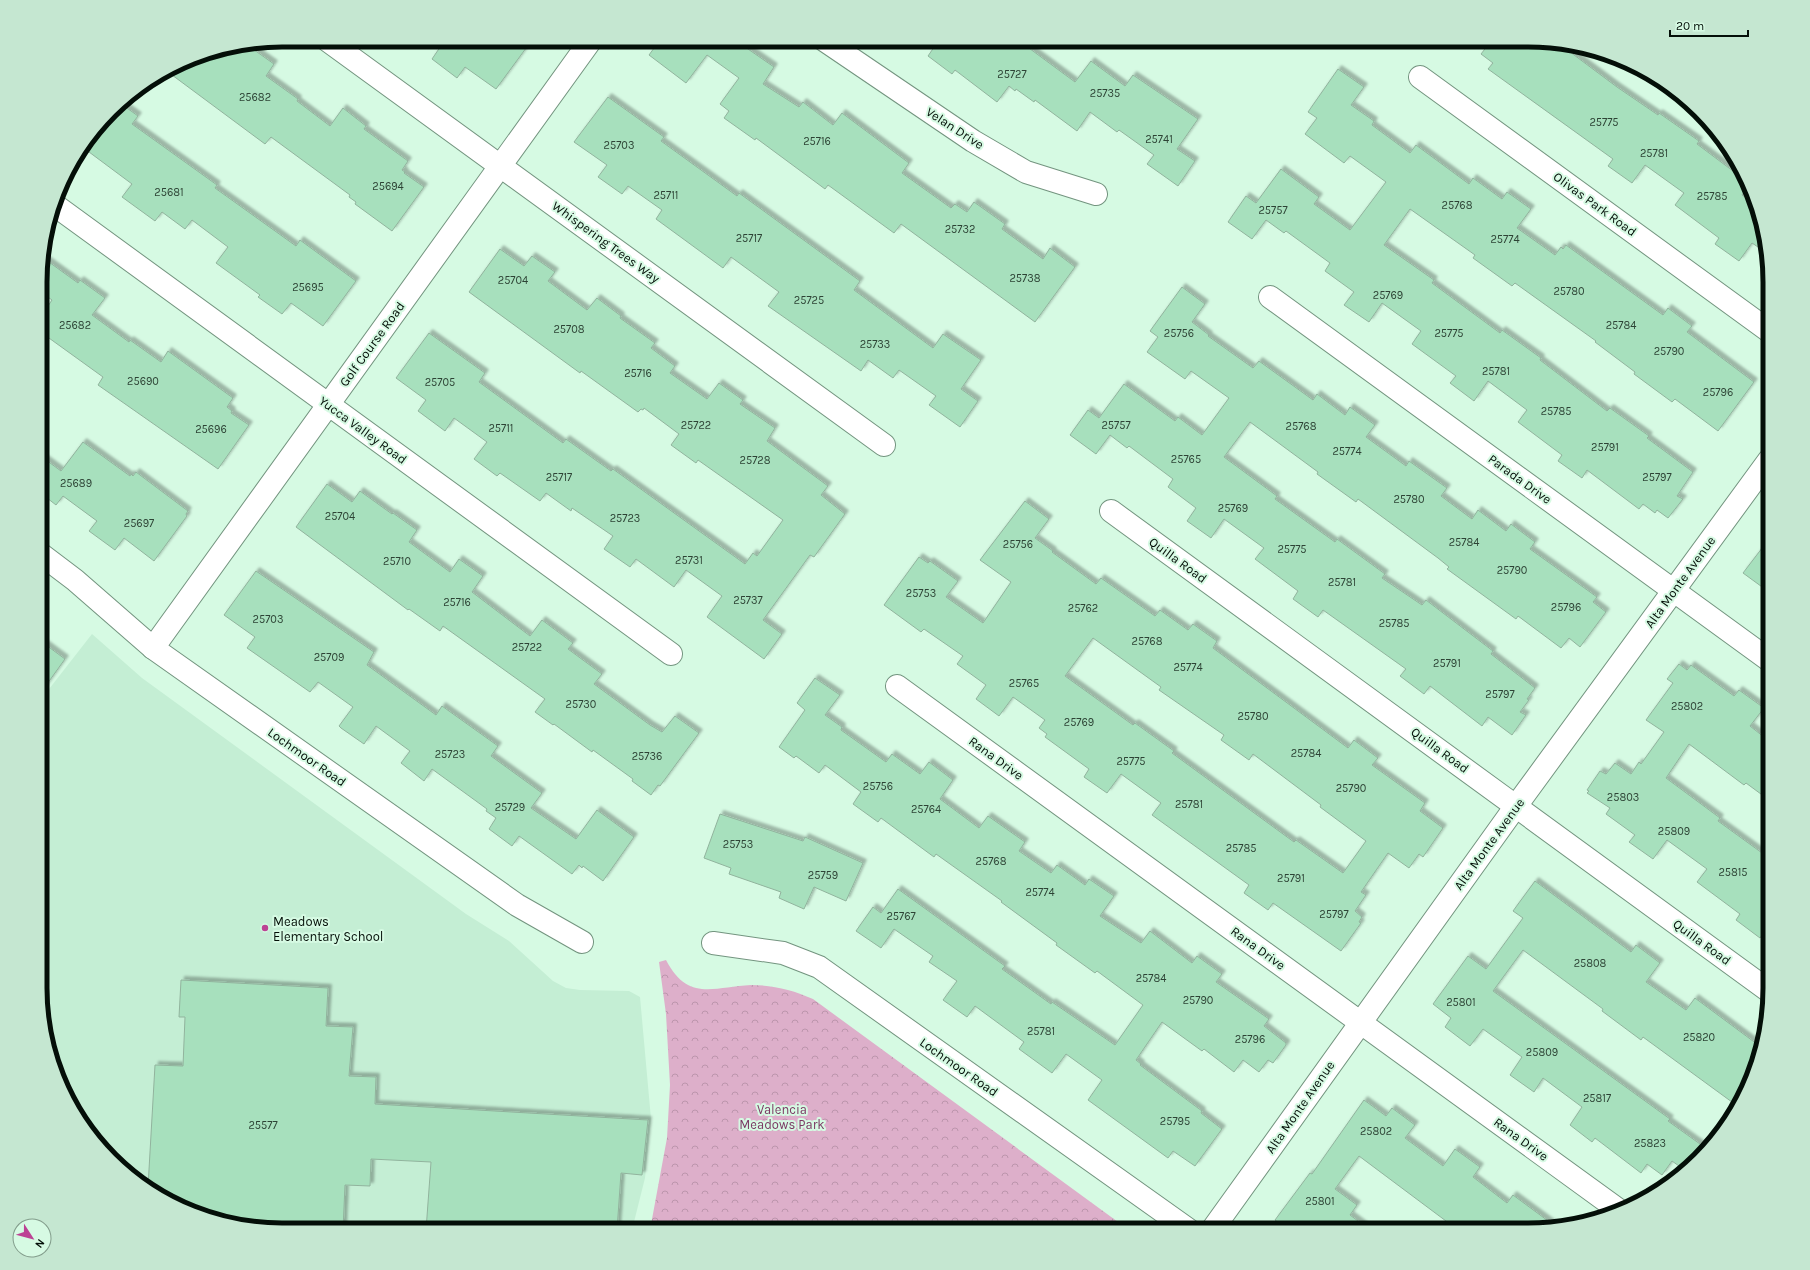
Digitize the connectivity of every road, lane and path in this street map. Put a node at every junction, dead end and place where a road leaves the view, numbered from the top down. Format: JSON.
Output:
{"nodes":[{"id":1,"x":337,"y":47,"type":"edge"},
{"id":2,"x":587,"y":47,"type":"edge"},
{"id":3,"x":838,"y":47,"type":"edge"},
{"id":4,"x":1420,"y":77,"type":"dead end"},
{"id":5,"x":502,"y":166,"type":"junction"},
{"id":6,"x":1096,"y":194,"type":"dead end"},
{"id":7,"x":59,"y":208,"type":"edge"},
{"id":8,"x":1270,"y":297,"type":"dead end"},
{"id":9,"x":1763,"y":326,"type":"edge"},
{"id":10,"x":329,"y":404,"type":"junction"},
{"id":11,"x":884,"y":445,"type":"dead end"},
{"id":12,"x":1763,"y":470,"type":"edge"},
{"id":13,"x":1111,"y":511,"type":"dead end"},
{"id":14,"x":47,"y":559,"type":"edge"},
{"id":15,"x":1674,"y":591,"type":"junction"},
{"id":16,"x":153,"y":648,"type":"junction"},
{"id":17,"x":671,"y":654,"type":"dead end"},
{"id":18,"x":1763,"y":655,"type":"edge"},
{"id":19,"x":897,"y":686,"type":"dead end"},
{"id":20,"x":1516,"y":806,"type":"junction"},
{"id":21,"x":582,"y":942,"type":"dead end"},
{"id":22,"x":713,"y":942,"type":"dead end"},
{"id":23,"x":1763,"y":986,"type":"edge"},
{"id":24,"x":1360,"y":1022,"type":"junction"},
{"id":25,"x":1614,"y":1207,"type":"edge"},
{"id":26,"x":1179,"y":1223,"type":"edge"},
{"id":27,"x":1217,"y":1223,"type":"edge"}],
"edges":[{"from":1,"to":5,"type":"street","name":"Whispering Trees Way"},
{"from":2,"to":5,"type":"street","name":"Golf Course Road"},
{"from":3,"to":6,"type":"street","name":"Velan Drive"},
{"from":4,"to":9,"type":"street","name":"Olivas Park Road"},
{"from":5,"to":10,"type":"street","name":"Golf Course Road"},
{"from":5,"to":11,"type":"street","name":"Whispering Trees Way"},
{"from":7,"to":10,"type":"street","name":"Yucca Valley Road"},
{"from":8,"to":15,"type":"street","name":"Parada Drive"},
{"from":10,"to":16,"type":"street","name":"Golf Course Road"},
{"from":10,"to":17,"type":"street","name":"Yucca Valley Road"},
{"from":12,"to":15,"type":"street","name":"Alta Monte Avenue"},
{"from":13,"to":20,"type":"street","name":"Quilla Road"},
{"from":14,"to":16,"type":"street","name":"Lochmoor Road"},
{"from":15,"to":18,"type":"street","name":"Parada Drive"},
{"from":15,"to":20,"type":"street","name":"Alta Monte Avenue"},
{"from":16,"to":21,"type":"street","name":"Lochmoor Road"},
{"from":19,"to":24,"type":"street","name":"Rana Drive"},
{"from":20,"to":23,"type":"street","name":"Quilla Road"},
{"from":20,"to":24,"type":"street","name":"Alta Monte Avenue"},
{"from":22,"to":26,"type":"street","name":"Lochmoor Road"},
{"from":24,"to":25,"type":"street","name":"Rana Drive"},
{"from":24,"to":27,"type":"street","name":"Alta Monte Avenue"}]}
